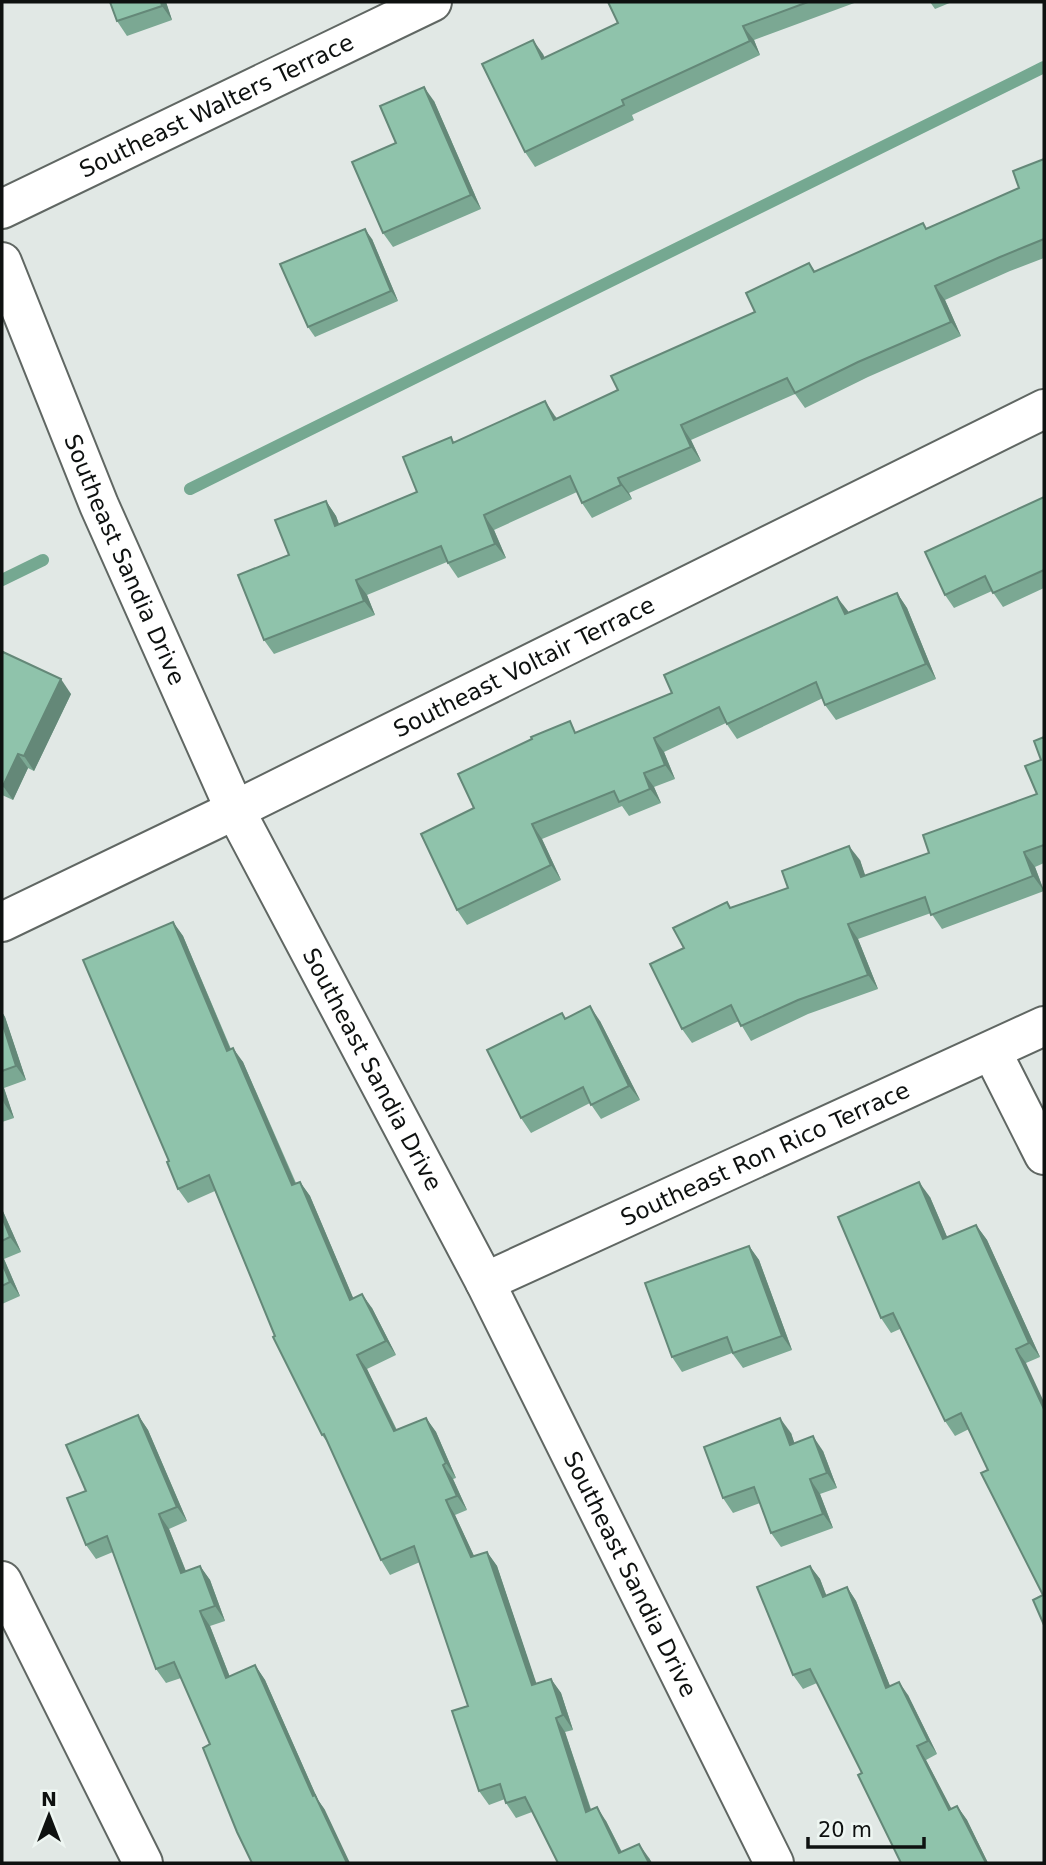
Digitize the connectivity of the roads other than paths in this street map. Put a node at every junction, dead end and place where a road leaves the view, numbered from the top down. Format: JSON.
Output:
{"nodes":[{"id":1,"x":432,"y":2,"type":"edge"},
{"id":2,"x":2,"y":209,"type":"edge"},
{"id":3,"x":2,"y":262,"type":"edge"},
{"id":4,"x":1044,"y":409,"type":"edge"},
{"id":5,"x":236,"y":810,"type":"junction"},
{"id":6,"x":2,"y":922,"type":"edge"},
{"id":7,"x":1044,"y":1026,"type":"edge"},
{"id":8,"x":992,"y":1052,"type":"junction"},
{"id":9,"x":1044,"y":1155,"type":"edge"},
{"id":10,"x":485,"y":1282,"type":"junction"},
{"id":11,"x":2,"y":1581,"type":"edge"},
{"id":12,"x":144,"y":1863,"type":"edge"},
{"id":13,"x":774,"y":1863,"type":"edge"}],
"edges":[{"from":1,"to":2,"type":"street","name":"Southeast Walters Terrace"},
{"from":3,"to":5,"type":"street","name":"Southeast Sandia Drive"},
{"from":4,"to":5,"type":"street","name":"Southeast Voltair Terrace"},
{"from":5,"to":6,"type":"street","name":"Southeast Voltair Terrace"},
{"from":5,"to":10,"type":"street","name":"Southeast Sandia Drive"},
{"from":7,"to":8,"type":"street","name":"Southeast Ron Rico Terrace"},
{"from":8,"to":9,"type":"street"},
{"from":8,"to":10,"type":"street","name":"Southeast Ron Rico Terrace"},
{"from":10,"to":13,"type":"street","name":"Southeast Sandia Drive"},
{"from":11,"to":12,"type":"street"}]}
